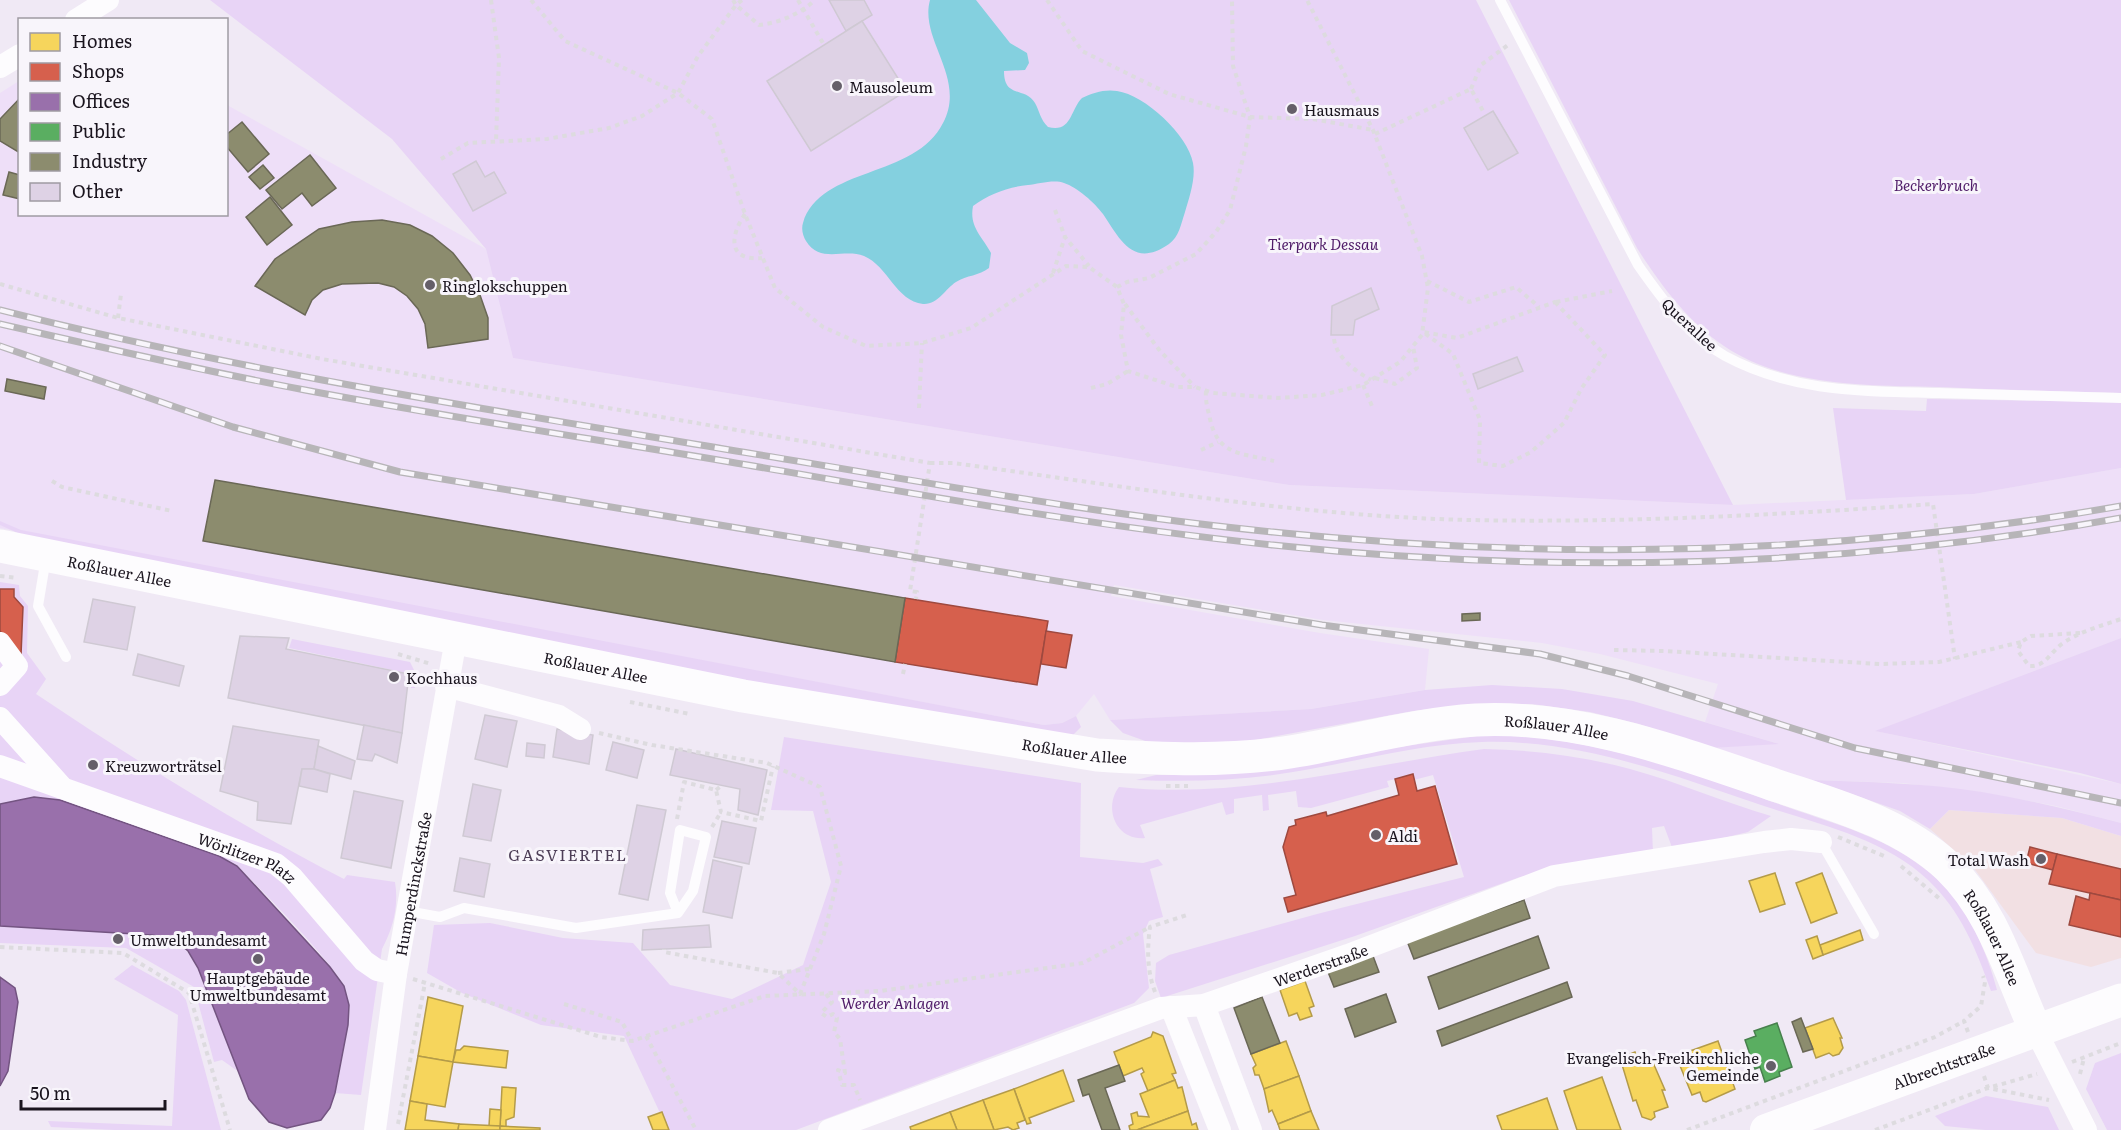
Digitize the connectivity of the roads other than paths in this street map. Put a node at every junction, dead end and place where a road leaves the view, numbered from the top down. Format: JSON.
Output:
{"nodes":[{"id":1,"x":108,"y":0,"type":"edge"},
{"id":2,"x":1500,"y":0,"type":"edge"},
{"id":3,"x":79,"y":18,"type":"edge"},
{"id":4,"x":18,"y":56,"type":"edge"},
{"id":5,"x":0,"y":67,"type":"edge"},
{"id":6,"x":2121,"y":398,"type":"edge"},
{"id":7,"x":0,"y":546,"type":"edge"},
{"id":8,"x":46,"y":555,"type":"junction"},
{"id":9,"x":456,"y":639,"type":"junction"},
{"id":10,"x":0,"y":643,"type":"edge"},
{"id":11,"x":66,"y":657,"type":"dead end"},
{"id":12,"x":0,"y":685,"type":"edge"},
{"id":13,"x":446,"y":686,"type":"junction"},
{"id":14,"x":0,"y":718,"type":"edge"},
{"id":15,"x":580,"y":729,"type":"road end"},
{"id":16,"x":4,"y":770,"type":"edge"},
{"id":17,"x":64,"y":790,"type":"junction"},
{"id":18,"x":1827,"y":838,"type":"joint"},
{"id":19,"x":407,"y":911,"type":"junction"},
{"id":20,"x":678,"y":913,"type":"junction"},
{"id":21,"x":1874,"y":934,"type":"dead end"},
{"id":22,"x":396,"y":974,"type":"junction"},
{"id":23,"x":2121,"y":1000,"type":"edge"},
{"id":24,"x":1204,"y":1005,"type":"junction"},
{"id":25,"x":1166,"y":1007,"type":"junction"},
{"id":26,"x":2036,"y":1031,"type":"junction"},
{"id":27,"x":375,"y":1130,"type":"edge"},
{"id":28,"x":829,"y":1130,"type":"edge"},
{"id":29,"x":1220,"y":1130,"type":"edge"},
{"id":30,"x":1251,"y":1130,"type":"edge"},
{"id":31,"x":1766,"y":1130,"type":"edge"},
{"id":32,"x":2086,"y":1130,"type":"edge"}],
"edges":[{"from":1,"to":3,"type":"street"},
{"from":2,"to":6,"type":"lane","name":"Querallee"},
{"from":4,"to":5,"type":"street"},
{"from":7,"to":8,"type":"main road","name":"Roßlauer Allee"},
{"from":8,"to":9,"type":"main road","name":"Roßlauer Allee"},
{"from":8,"to":11,"type":"lane"},
{"from":9,"to":13,"type":"street","name":"Humperdinckstraße"},
{"from":9,"to":26,"type":"main road","name":"Roßlauer Allee"},
{"from":10,"to":12,"type":"street"},
{"from":13,"to":15,"type":"street"},
{"from":13,"to":19,"type":"street","name":"Humperdinckstraße"},
{"from":14,"to":17,"type":"street","name":"Wörlitzer Platz"},
{"from":16,"to":17,"type":"street","name":"Wörlitzer Platz"},
{"from":17,"to":22,"type":"street","name":"Wörlitzer Platz"},
{"from":18,"to":21,"type":"lane"},
{"from":18,"to":24,"type":"street","name":"Werderstraße"},
{"from":19,"to":20,"type":"lane"},
{"from":19,"to":22,"type":"street","name":"Humperdinckstraße"},
{"from":20,"to":20,"type":"lane"},
{"from":22,"to":27,"type":"street","name":"Humperdinckstraße"},
{"from":23,"to":26,"type":"main road","name":"Albrechtstraße"},
{"from":24,"to":25,"type":"street","name":"Werderstraße"},
{"from":24,"to":30,"type":"street"},
{"from":25,"to":28,"type":"street","name":"Werderstraße"},
{"from":25,"to":29,"type":"street"},
{"from":26,"to":31,"type":"main road","name":"Albrechtstraße"},
{"from":26,"to":32,"type":"street"}]}
